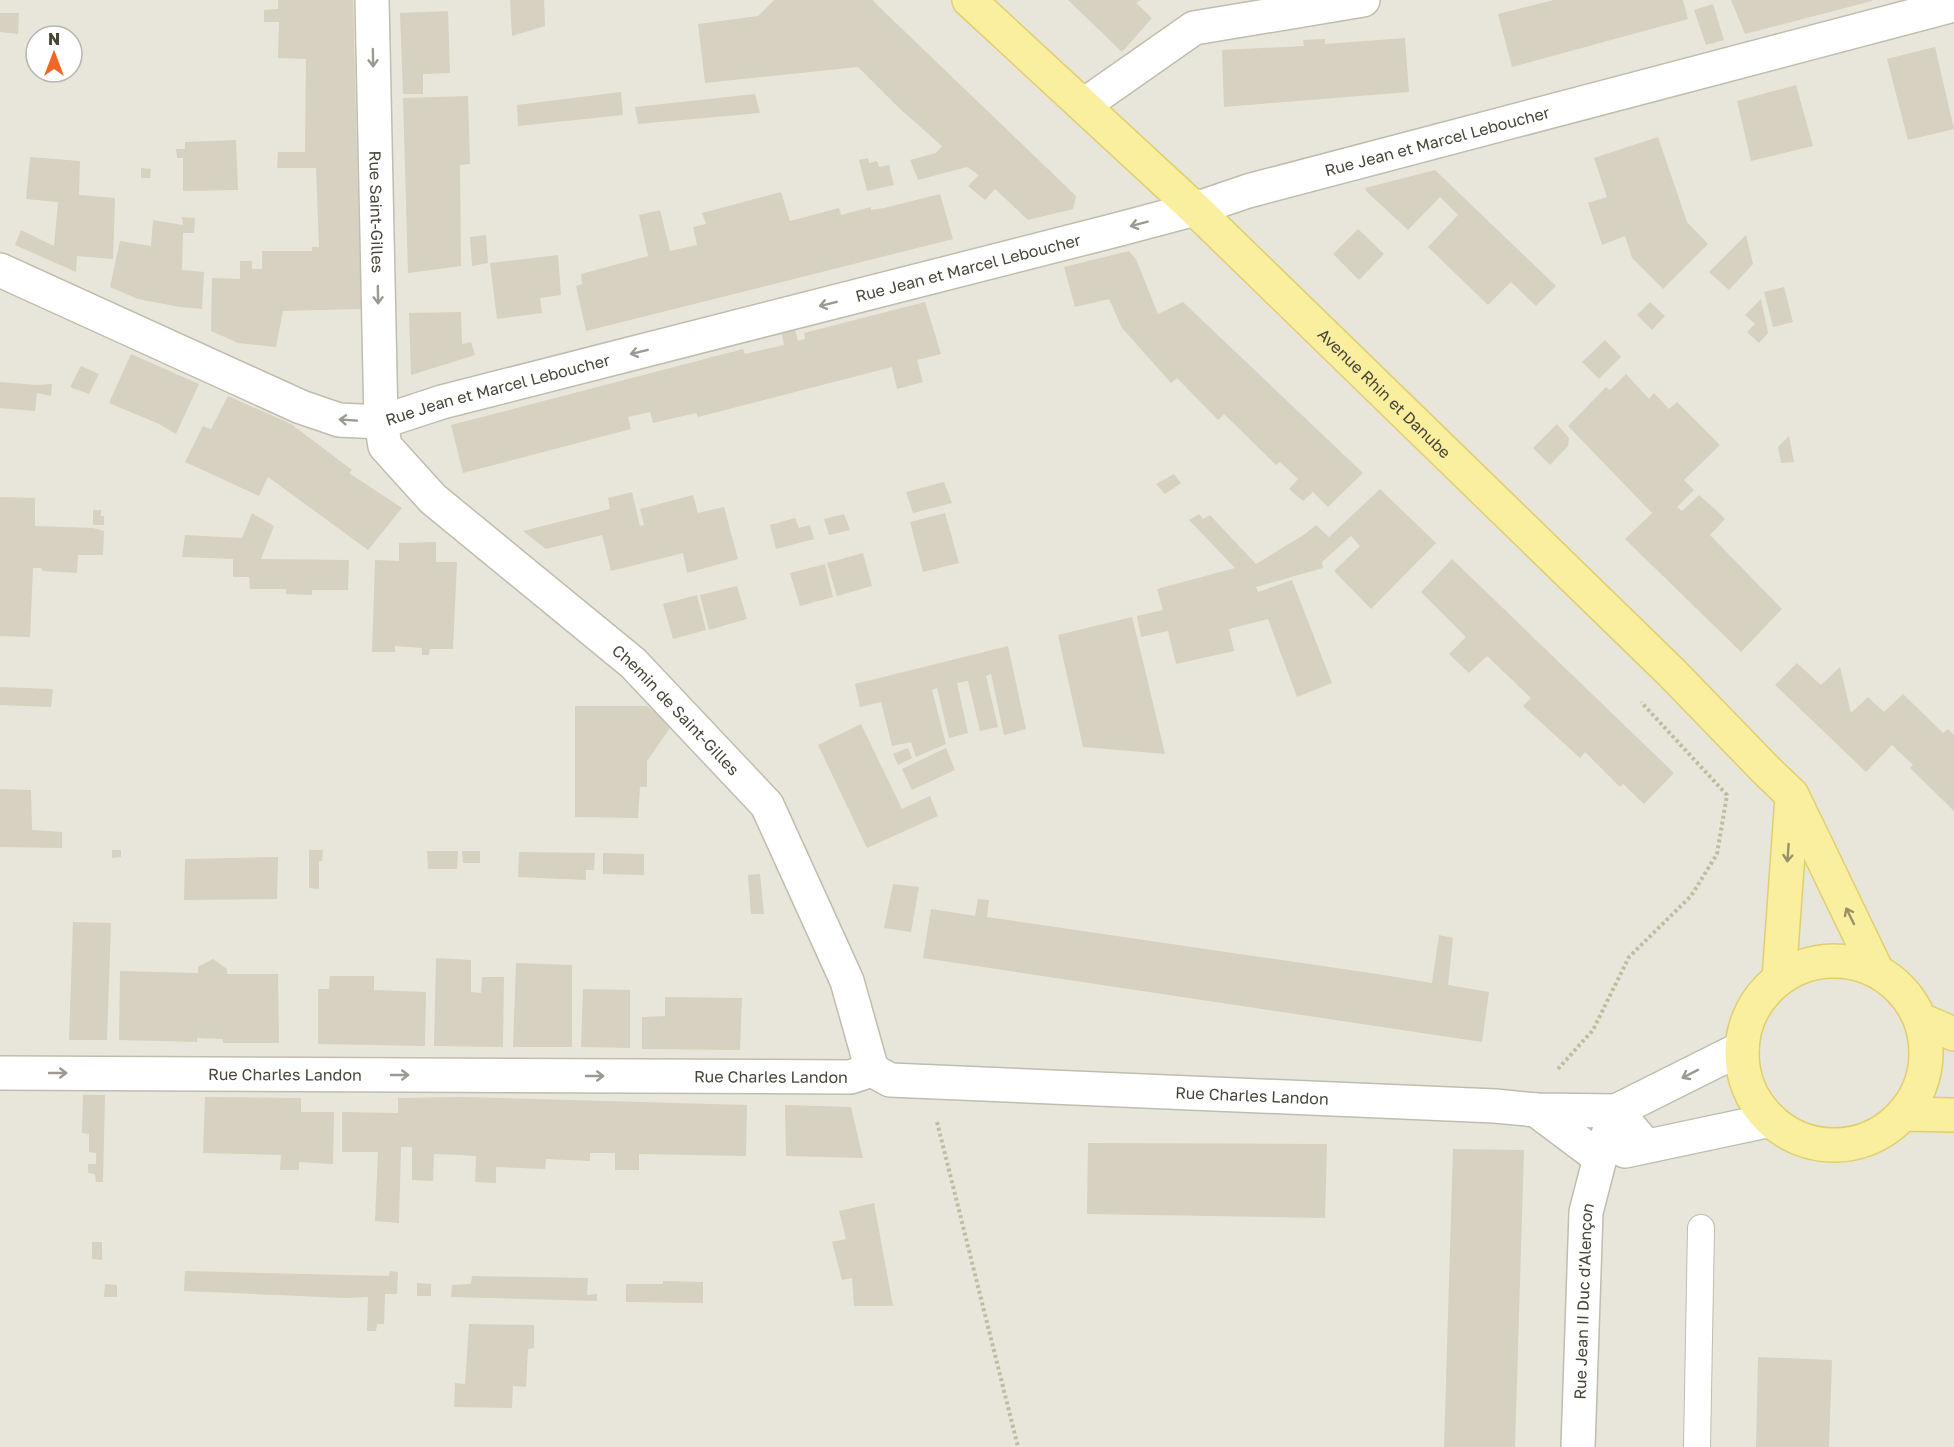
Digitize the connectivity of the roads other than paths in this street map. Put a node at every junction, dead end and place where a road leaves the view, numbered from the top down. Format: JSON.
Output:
{"nodes":[{"id":1,"x":372,"y":0,"type":"edge"},
{"id":2,"x":969,"y":0,"type":"edge"},
{"id":3,"x":1363,"y":0,"type":"edge"},
{"id":4,"x":1954,"y":5,"type":"edge"},
{"id":5,"x":1084,"y":105,"type":"junction"},
{"id":6,"x":1196,"y":209,"type":"junction"},
{"id":7,"x":0,"y":270,"type":"edge"},
{"id":8,"x":381,"y":422,"type":"junction"},
{"id":9,"x":1792,"y":795,"type":"junction"},
{"id":10,"x":1876,"y":969,"type":"junction"},
{"id":11,"x":1779,"y":979,"type":"junction"},
{"id":12,"x":1921,"y":1020,"type":"junction"},
{"id":13,"x":1954,"y":1034,"type":"edge"},
{"id":14,"x":1742,"y":1048,"type":"junction"},
{"id":15,"x":872,"y":1070,"type":"junction"},
{"id":16,"x":0,"y":1073,"type":"edge"},
{"id":17,"x":1536,"y":1110,"type":"junction"},
{"id":18,"x":1616,"y":1111,"type":"junction"},
{"id":19,"x":1903,"y":1114,"type":"junction"},
{"id":20,"x":1954,"y":1114,"type":"edge"},
{"id":21,"x":1771,"y":1120,"type":"junction"},
{"id":22,"x":1646,"y":1146,"type":"junction"},
{"id":23,"x":1600,"y":1158,"type":"junction"},
{"id":24,"x":1701,"y":1228,"type":"dead end"},
{"id":25,"x":1578,"y":1447,"type":"edge"},
{"id":26,"x":1697,"y":1447,"type":"edge"}],
"edges":[{"from":1,"to":8,"type":"street","name":"Rue Saint-Gilles","one_way":true},
{"from":2,"to":5,"type":"main road","name":"Avenue Rhin et Danube"},
{"from":3,"to":5,"type":"street"},
{"from":4,"to":6,"type":"street","name":"Rue Jean et Marcel Leboucher"},
{"from":5,"to":6,"type":"main road","name":"Avenue Rhin et Danube"},
{"from":6,"to":8,"type":"street","name":"Rue Jean et Marcel Leboucher","one_way":true},
{"from":6,"to":9,"type":"main road","name":"Avenue Rhin et Danube"},
{"from":8,"to":7,"type":"street","name":"Rue Jean et Marcel Leboucher","one_way":true},
{"from":8,"to":15,"type":"street","name":"Chemin de Saint-Gilles"},
{"from":10,"to":9,"type":"main road","name":"Avenue Rhin et Danube","one_way":true},
{"from":9,"to":11,"type":"main road","one_way":true},
{"from":10,"to":11,"type":"main road"},
{"from":10,"to":12,"type":"main road"},
{"from":11,"to":14,"type":"main road"},
{"from":12,"to":13,"type":"main road"},
{"from":12,"to":19,"type":"main road"},
{"from":14,"to":18,"type":"street","one_way":true},
{"from":14,"to":21,"type":"main road"},
{"from":16,"to":15,"type":"street","name":"Rue Charles Landon","one_way":true},
{"from":15,"to":17,"type":"street","name":"Rue Charles Landon"},
{"from":17,"to":18,"type":"street","name":"Rue Charles Landon"},
{"from":17,"to":23,"type":"street"},
{"from":18,"to":22,"type":"street"},
{"from":18,"to":23,"type":"street","name":"Rue Jean II Duc d'Alençon"},
{"from":19,"to":20,"type":"main road"},
{"from":19,"to":21,"type":"main road"},
{"from":21,"to":22,"type":"street"},
{"from":22,"to":23,"type":"street"},
{"from":23,"to":25,"type":"street","name":"Rue Jean II Duc d'Alençon"},
{"from":24,"to":26,"type":"lane"}]}
